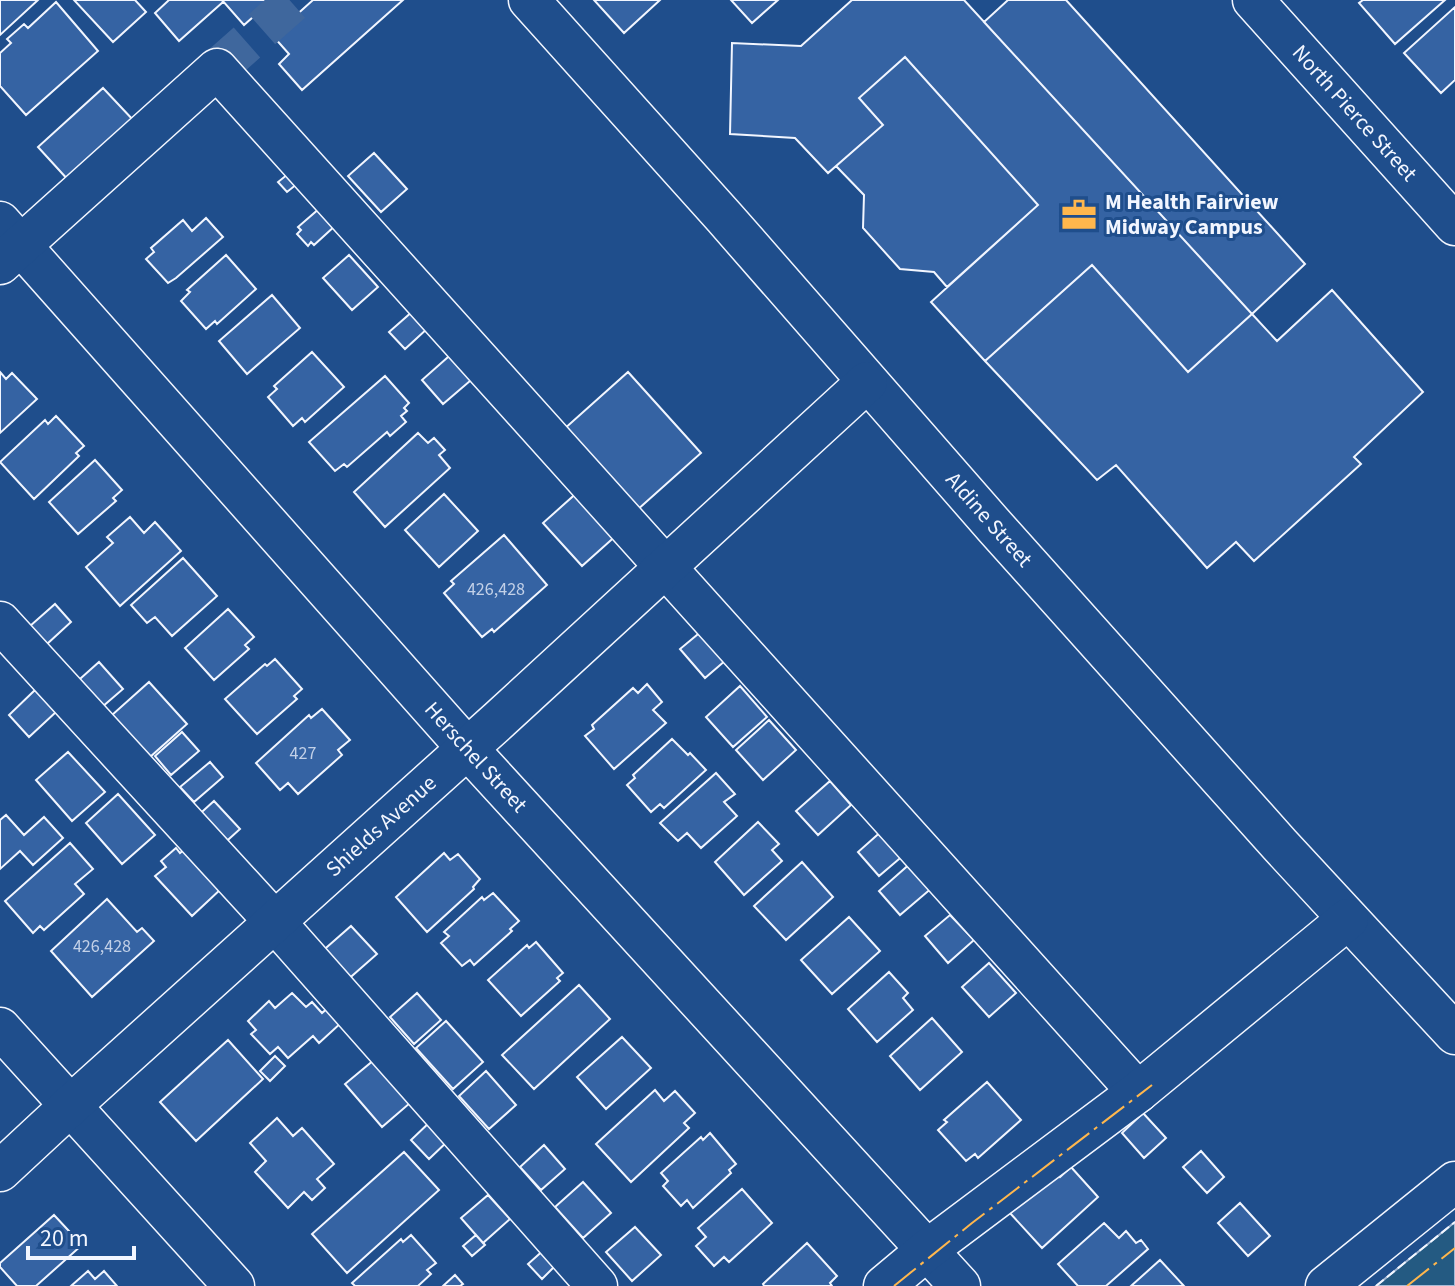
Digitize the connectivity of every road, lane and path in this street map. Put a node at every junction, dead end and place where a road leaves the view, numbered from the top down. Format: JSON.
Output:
{"nodes":[{"id":1,"x":529,"y":0,"type":"edge"},
{"id":2,"x":1265,"y":5,"type":"edge"},
{"id":3,"x":1455,"y":225,"type":"edge"},
{"id":4,"x":7,"y":244,"type":"edge"},
{"id":5,"x":867,"y":382,"type":"junction"},
{"id":6,"x":666,"y":568,"type":"junction"},
{"id":7,"x":0,"y":622,"type":"edge"},
{"id":8,"x":467,"y":748,"type":"junction"},
{"id":9,"x":1348,"y":919,"type":"junction"},
{"id":10,"x":275,"y":922,"type":"junction"},
{"id":11,"x":0,"y":1028,"type":"edge"},
{"id":12,"x":1455,"y":1034,"type":"edge"},
{"id":13,"x":1138,"y":1092,"type":"junction"},
{"id":14,"x":70,"y":1106,"type":"junction"},
{"id":15,"x":0,"y":1171,"type":"edge"},
{"id":16,"x":1455,"y":1182,"type":"edge"},
{"id":17,"x":927,"y":1250,"type":"junction"},
{"id":18,"x":234,"y":1286,"type":"edge"},
{"id":19,"x":597,"y":1286,"type":"edge"},
{"id":20,"x":884,"y":1286,"type":"edge"},
{"id":21,"x":960,"y":1286,"type":"edge"},
{"id":22,"x":1326,"y":1286,"type":"edge"}],
"edges":[{"from":1,"to":5,"type":"street","name":"Aldine Street"},
{"from":2,"to":3,"type":"street","name":"North Pierce Street"},
{"from":4,"to":6,"type":"street"},
{"from":4,"to":8,"type":"street","name":"Herschel Street"},
{"from":5,"to":6,"type":"street","name":"Shields Avenue"},
{"from":5,"to":9,"type":"street","name":"Aldine Street"},
{"from":6,"to":8,"type":"street","name":"Shields Avenue"},
{"from":6,"to":13,"type":"street"},
{"from":7,"to":10,"type":"street"},
{"from":8,"to":10,"type":"street","name":"Shields Avenue"},
{"from":8,"to":17,"type":"street","name":"Herschel Street"},
{"from":9,"to":12,"type":"street","name":"Aldine Street"},
{"from":9,"to":13,"type":"street"},
{"from":10,"to":14,"type":"street","name":"Shields Avenue"},
{"from":10,"to":19,"type":"street"},
{"from":11,"to":14,"type":"street"},
{"from":13,"to":17,"type":"street"},
{"from":14,"to":15,"type":"street","name":"Shields Avenue"},
{"from":14,"to":18,"type":"street"},
{"from":16,"to":22,"type":"street"},
{"from":17,"to":20,"type":"street"},
{"from":17,"to":21,"type":"street","name":"Herschel Street"}]}
